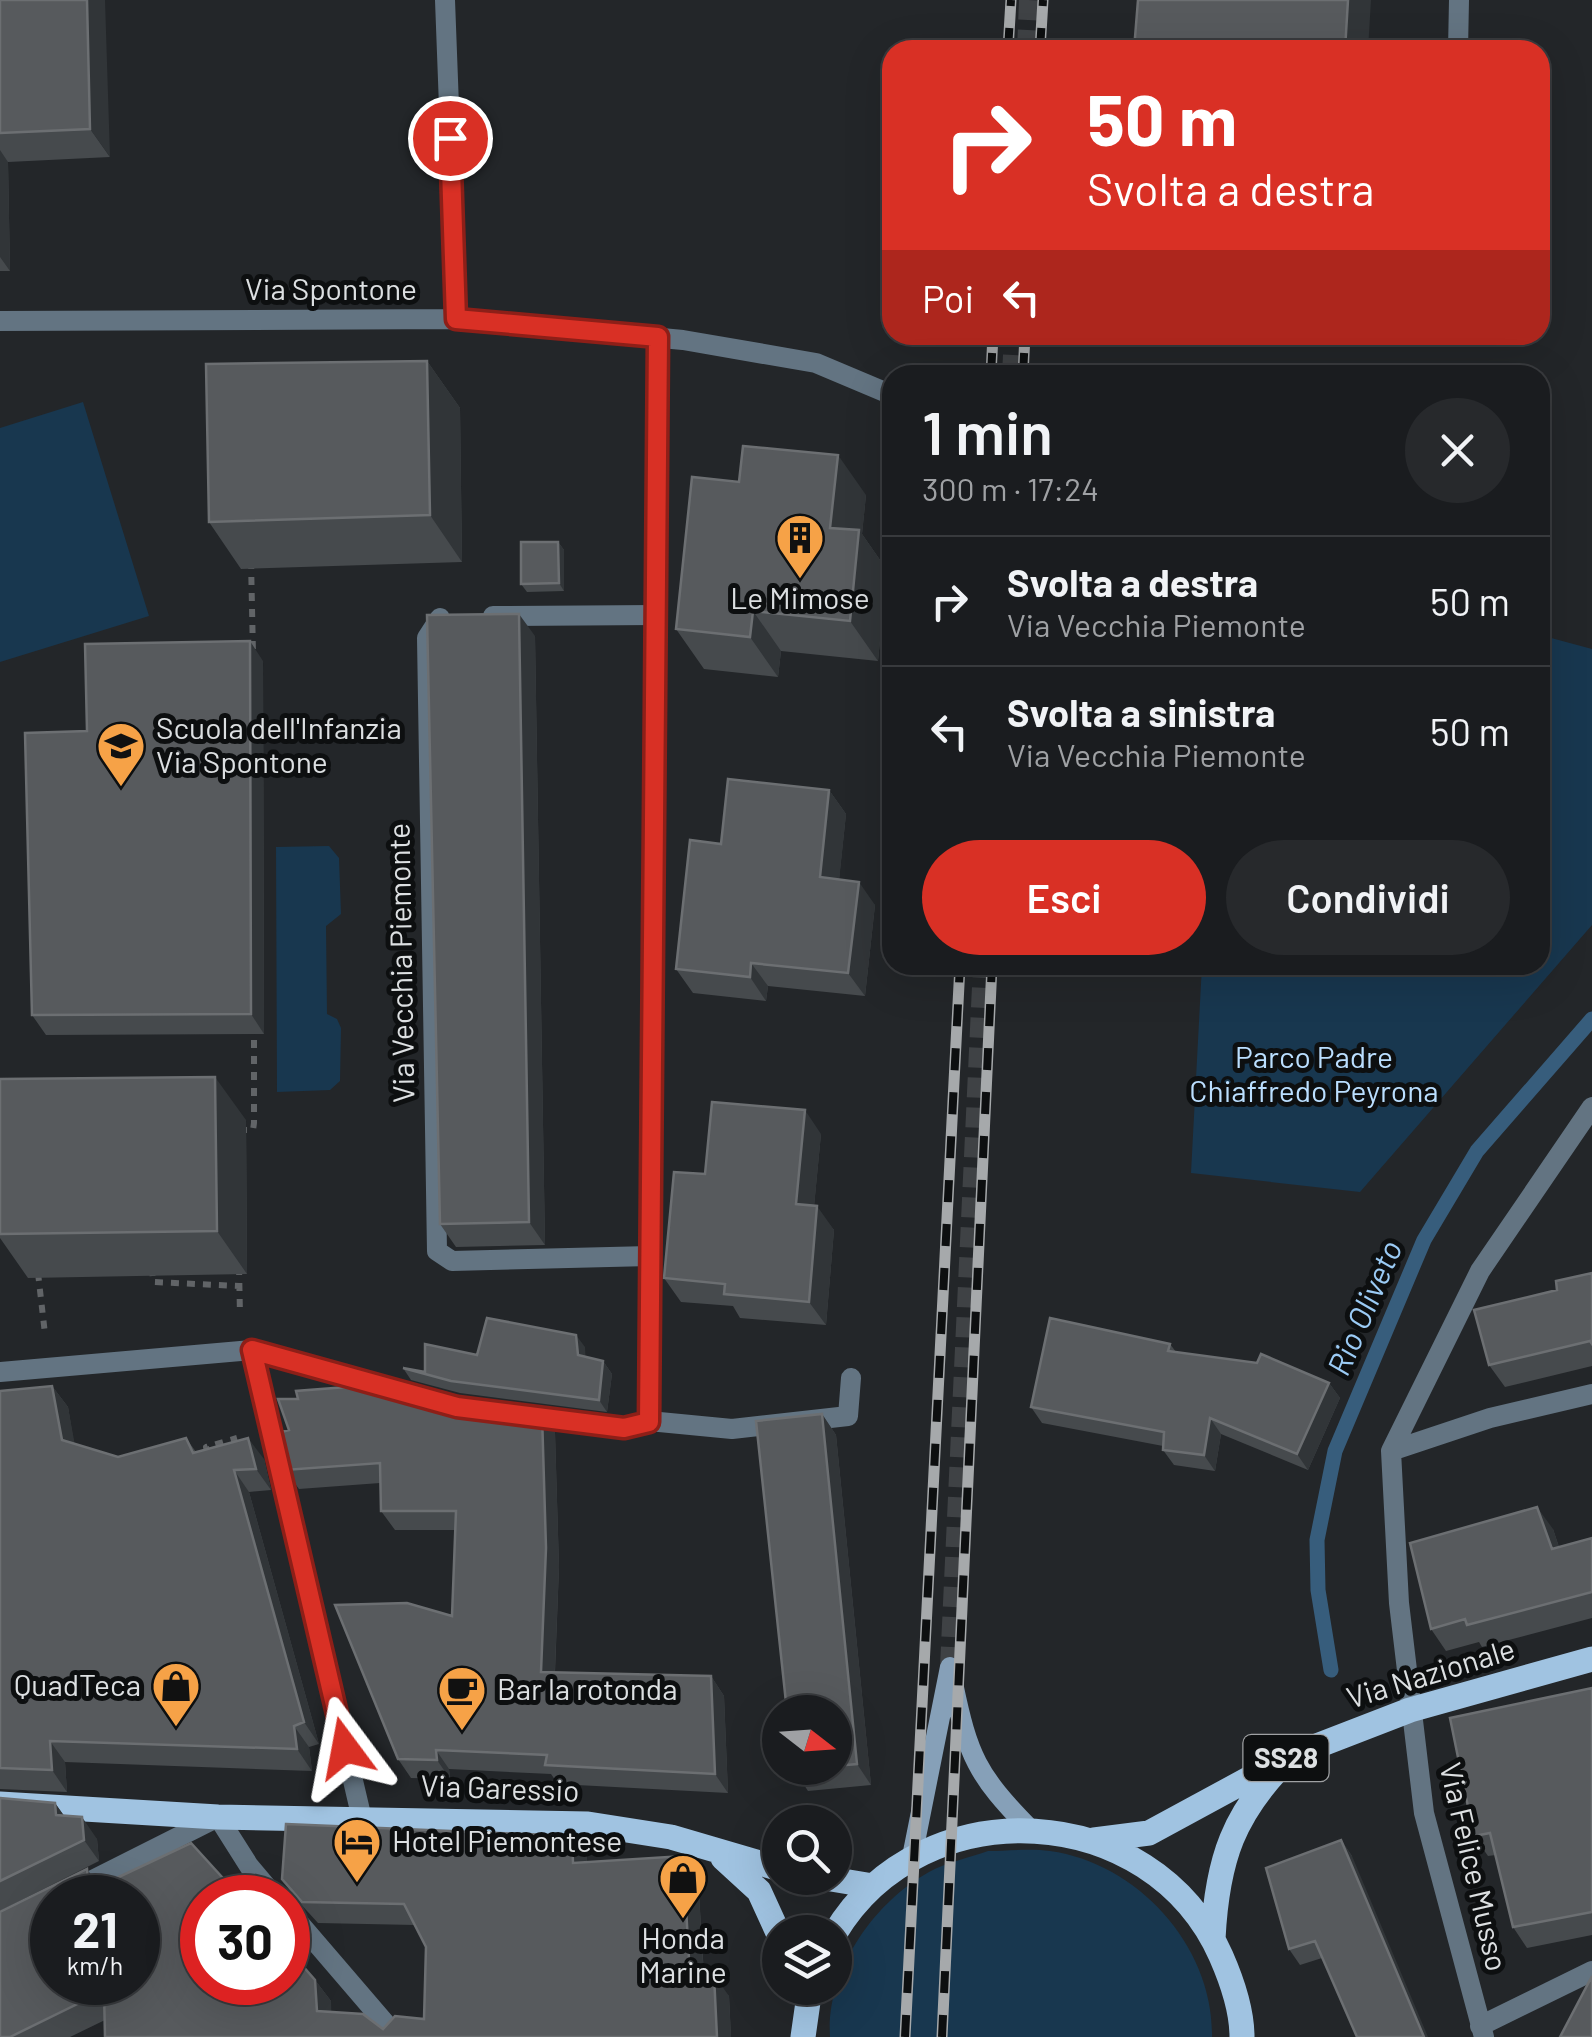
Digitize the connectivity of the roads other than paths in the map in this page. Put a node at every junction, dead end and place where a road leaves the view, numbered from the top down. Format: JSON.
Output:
{"nodes":[{"id":1,"x":445,"y":0,"type":"edge"},
{"id":2,"x":1459,"y":0,"type":"edge"},
{"id":3,"x":1458,"y":40,"type":"edge"},
{"id":4,"x":456,"y":319,"type":"junction"},
{"id":5,"x":0,"y":321,"type":"edge"},
{"id":6,"x":658,"y":337,"type":"junction"},
{"id":7,"x":882,"y":391,"type":"edge"},
{"id":8,"x":656,"y":615,"type":"junction"},
{"id":9,"x":1592,"y":1107,"type":"edge"},
{"id":10,"x":650,"y":1256,"type":"junction"},
{"id":11,"x":252,"y":1350,"type":"junction"},
{"id":12,"x":0,"y":1372,"type":"edge"},
{"id":13,"x":851,"y":1378,"type":"dead end"},
{"id":14,"x":1592,"y":1394,"type":"edge"},
{"id":15,"x":440,"y":1403,"type":"edge"},
{"id":16,"x":508,"y":1414,"type":"edge"},
{"id":17,"x":649,"y":1422,"type":"junction"},
{"id":18,"x":1391,"y":1450,"type":"junction"},
{"id":19,"x":1592,"y":1659,"type":"edge"},
{"id":20,"x":1410,"y":1710,"type":"junction"},
{"id":21,"x":1291,"y":1756,"type":"junction"},
{"id":22,"x":0,"y":1804,"type":"edge"},
{"id":23,"x":218,"y":1817,"type":"junction"},
{"id":24,"x":362,"y":1819,"type":"junction"},
{"id":25,"x":1029,"y":1828,"type":"junction"},
{"id":26,"x":1094,"y":1840,"type":"junction"},
{"id":27,"x":697,"y":1844,"type":"junction"},
{"id":28,"x":912,"y":1857,"type":"junction"},
{"id":29,"x":762,"y":1864,"type":"edge"},
{"id":30,"x":102,"y":1875,"type":"edge"},
{"id":31,"x":257,"y":1875,"type":"edge"},
{"id":32,"x":852,"y":1883,"type":"edge"},
{"id":33,"x":872,"y":1886,"type":"junction"},
{"id":34,"x":770,"y":1915,"type":"edge"},
{"id":35,"x":849,"y":1915,"type":"edge"},
{"id":36,"x":310,"y":1936,"type":"edge"},
{"id":37,"x":1214,"y":1939,"type":"junction"},
{"id":38,"x":1592,"y":1970,"type":"edge"},
{"id":39,"x":805,"y":2005,"type":"edge"},
{"id":40,"x":1482,"y":2032,"type":"edge"},
{"id":41,"x":397,"y":2037,"type":"edge"},
{"id":42,"x":802,"y":2037,"type":"edge"},
{"id":43,"x":1242,"y":2037,"type":"edge"}],
"edges":[{"from":1,"to":4,"type":"street"},
{"from":2,"to":3,"type":"street"},
{"from":4,"to":5,"type":"street","name":"Via Spontone"},
{"from":4,"to":6,"type":"street","name":"Via Spontone"},
{"from":6,"to":7,"type":"street","name":"Via Spontone"},
{"from":6,"to":8,"type":"street"},
{"from":8,"to":10,"type":"street"},
{"from":8,"to":10,"type":"street","name":"Via Vecchia Piemonte"},
{"from":9,"to":18,"type":"street"},
{"from":10,"to":17,"type":"street"},
{"from":11,"to":12,"type":"street"},
{"from":11,"to":15,"type":"street"},
{"from":11,"to":24,"type":"street"},
{"from":13,"to":17,"type":"street"},
{"from":14,"to":18,"type":"street"},
{"from":16,"to":17,"type":"street"},
{"from":18,"to":20,"type":"street","name":"Via Felice Musso"},
{"from":19,"to":20,"type":"main road","name":"Via Nazionale","number":"SS28"},
{"from":20,"to":21,"type":"main road","name":"Via Nazionale","number":"SS28"},
{"from":20,"to":40,"type":"street","name":"Via Felice Musso"},
{"from":21,"to":26,"type":"main road","name":"Via Nazionale","number":"SS28"},
{"from":21,"to":37,"type":"main road","name":"Via Nazionale","number":"SS28"},
{"from":22,"to":23,"type":"main road","name":"Via Garessio"},
{"from":23,"to":24,"type":"main road","name":"Via Garessio"},
{"from":23,"to":30,"type":"street"},
{"from":23,"to":31,"type":"street"},
{"from":24,"to":27,"type":"main road","name":"Via Garessio"},
{"from":25,"to":26,"type":"main road"},
{"from":25,"to":28,"type":"main road"},
{"from":25,"to":28,"type":"main road"},
{"from":26,"to":37,"type":"main road"},
{"from":27,"to":29,"type":"main road","name":"Via Garessio"},
{"from":27,"to":34,"type":"main road","name":"Via Garessio"},
{"from":28,"to":33,"type":"main road"},
{"from":32,"to":33,"type":"main road"},
{"from":33,"to":35,"type":"main road"},
{"from":36,"to":41,"type":"street"},
{"from":37,"to":43,"type":"main road"},
{"from":38,"to":40,"type":"street"},
{"from":39,"to":42,"type":"main road"}]}
